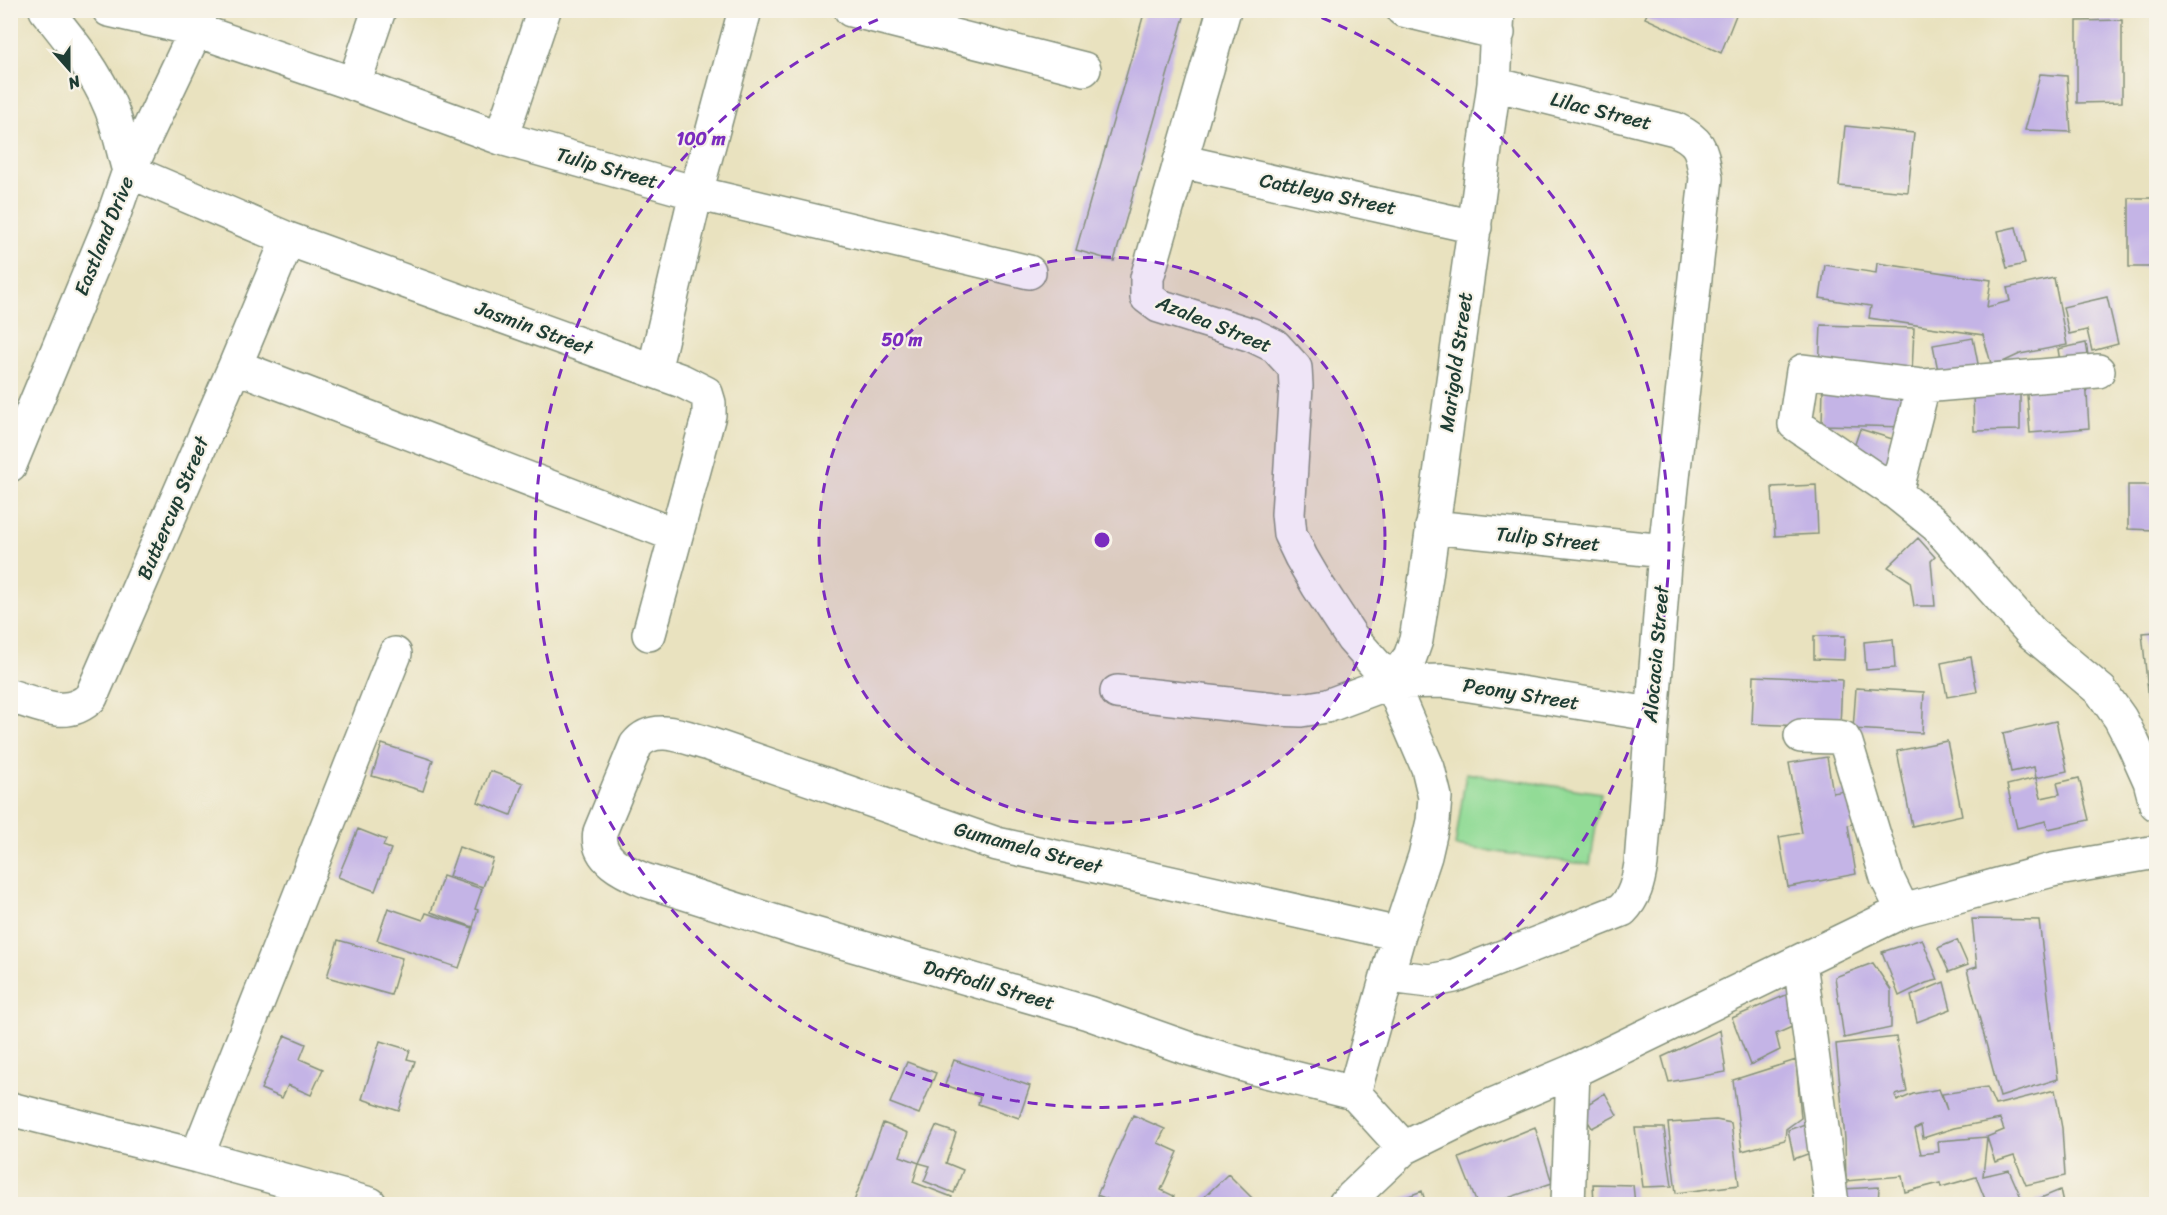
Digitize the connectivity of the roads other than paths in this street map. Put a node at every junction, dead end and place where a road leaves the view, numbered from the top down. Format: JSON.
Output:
{"nodes":[{"id":1,"x":46,"y":10,"type":"edge"},
{"id":2,"x":109,"y":10,"type":"edge"},
{"id":3,"x":379,"y":10,"type":"edge"},
{"id":4,"x":544,"y":10,"type":"edge"},
{"id":5,"x":745,"y":10,"type":"edge"},
{"id":6,"x":850,"y":10,"type":"edge"},
{"id":7,"x":1224,"y":10,"type":"edge"},
{"id":8,"x":1403,"y":10,"type":"edge"},
{"id":9,"x":198,"y":20,"type":"edge"},
{"id":10,"x":1498,"y":22,"type":"edge"},
{"id":11,"x":1084,"y":69,"type":"dead end"},
{"id":12,"x":354,"y":84,"type":"junction"},
{"id":13,"x":1494,"y":84,"type":"junction"},
{"id":14,"x":501,"y":138,"type":"junction"},
{"id":15,"x":1701,"y":149,"type":"joint"},
{"id":16,"x":1180,"y":161,"type":"junction"},
{"id":17,"x":129,"y":171,"type":"junction"},
{"id":18,"x":696,"y":193,"type":"junction"},
{"id":19,"x":1475,"y":227,"type":"junction"},
{"id":20,"x":288,"y":239,"type":"junction"},
{"id":21,"x":1029,"y":272,"type":"dead end"},
{"id":22,"x":235,"y":366,"type":"junction"},
{"id":23,"x":654,"y":371,"type":"junction"},
{"id":24,"x":2098,"y":371,"type":"dead end"},
{"id":25,"x":1923,"y":386,"type":"junction"},
{"id":26,"x":10,"y":465,"type":"edge"},
{"id":27,"x":1896,"y":493,"type":"junction"},
{"id":28,"x":1432,"y":527,"type":"junction"},
{"id":29,"x":675,"y":535,"type":"junction"},
{"id":30,"x":1665,"y":551,"type":"junction"},
{"id":31,"x":650,"y":634,"type":"dead end"},
{"id":32,"x":395,"y":654,"type":"dead end"},
{"id":33,"x":1391,"y":682,"type":"junction"},
{"id":34,"x":1117,"y":692,"type":"dead end"},
{"id":35,"x":10,"y":696,"type":"edge"},
{"id":36,"x":1651,"y":714,"type":"junction"},
{"id":37,"x":665,"y":732,"type":"joint"},
{"id":38,"x":1801,"y":736,"type":"dead end"},
{"id":39,"x":2157,"y":804,"type":"edge"},
{"id":40,"x":2157,"y":852,"type":"edge"},
{"id":41,"x":1903,"y":911,"type":"junction"},
{"id":42,"x":1400,"y":934,"type":"junction"},
{"id":43,"x":1800,"y":962,"type":"junction"},
{"id":44,"x":1389,"y":976,"type":"junction"},
{"id":45,"x":1573,"y":1071,"type":"junction"},
{"id":46,"x":1354,"y":1094,"type":"junction"},
{"id":47,"x":10,"y":1109,"type":"edge"},
{"id":48,"x":1404,"y":1148,"type":"junction"},
{"id":49,"x":197,"y":1156,"type":"junction"},
{"id":50,"x":370,"y":1204,"type":"edge"},
{"id":51,"x":1345,"y":1204,"type":"edge"},
{"id":52,"x":1568,"y":1204,"type":"edge"},
{"id":53,"x":1832,"y":1204,"type":"edge"}],
"edges":[{"from":1,"to":17,"type":"street"},
{"from":2,"to":9,"type":"street","name":"Tulip Street"},
{"from":3,"to":12,"type":"street"},
{"from":4,"to":14,"type":"street"},
{"from":5,"to":18,"type":"street"},
{"from":6,"to":11,"type":"street"},
{"from":7,"to":16,"type":"street","name":"Azalea Street"},
{"from":8,"to":10,"type":"street"},
{"from":9,"to":12,"type":"street","name":"Tulip Street"},
{"from":9,"to":17,"type":"street","name":"Eastland Drive"},
{"from":10,"to":13,"type":"street","name":"Marigold Street"},
{"from":12,"to":14,"type":"street","name":"Tulip Street"},
{"from":13,"to":15,"type":"street","name":"Lilac Street"},
{"from":13,"to":19,"type":"street","name":"Marigold Street"},
{"from":14,"to":18,"type":"street","name":"Tulip Street"},
{"from":15,"to":30,"type":"street","name":"Alocacia Street"},
{"from":16,"to":19,"type":"street","name":"Cattleya Street"},
{"from":16,"to":33,"type":"street","name":"Azalea Street"},
{"from":17,"to":20,"type":"street","name":"Jasmin Street"},
{"from":17,"to":26,"type":"street","name":"Eastland Drive"},
{"from":18,"to":21,"type":"street","name":"Tulip Street"},
{"from":18,"to":23,"type":"street"},
{"from":19,"to":28,"type":"street","name":"Marigold Street"},
{"from":20,"to":22,"type":"street","name":"Buttercup Street"},
{"from":20,"to":23,"type":"street","name":"Jasmin Street"},
{"from":22,"to":29,"type":"street"},
{"from":22,"to":35,"type":"street","name":"Buttercup Street"},
{"from":23,"to":29,"type":"street","name":"Jasmin Street"},
{"from":24,"to":25,"type":"street"},
{"from":25,"to":27,"type":"street"},
{"from":25,"to":27,"type":"street"},
{"from":27,"to":39,"type":"street"},
{"from":28,"to":30,"type":"street","name":"Tulip Street"},
{"from":28,"to":33,"type":"street","name":"Marigold Street"},
{"from":29,"to":31,"type":"street","name":"Jasmin Street"},
{"from":30,"to":36,"type":"street","name":"Alocacia Street"},
{"from":32,"to":49,"type":"street"},
{"from":33,"to":34,"type":"street"},
{"from":33,"to":36,"type":"street","name":"Peony Street"},
{"from":33,"to":42,"type":"street"},
{"from":36,"to":44,"type":"street","name":"Alocacia Street"},
{"from":37,"to":42,"type":"street","name":"Gumamela Street"},
{"from":37,"to":46,"type":"street","name":"Daffodil Street"},
{"from":38,"to":41,"type":"street"},
{"from":40,"to":41,"type":"street"},
{"from":41,"to":43,"type":"street"},
{"from":42,"to":44,"type":"street"},
{"from":43,"to":45,"type":"street"},
{"from":43,"to":53,"type":"street"},
{"from":44,"to":46,"type":"street"},
{"from":45,"to":48,"type":"street"},
{"from":45,"to":52,"type":"street"},
{"from":46,"to":48,"type":"street"},
{"from":47,"to":49,"type":"street"},
{"from":48,"to":51,"type":"street"},
{"from":49,"to":50,"type":"street"}]}
